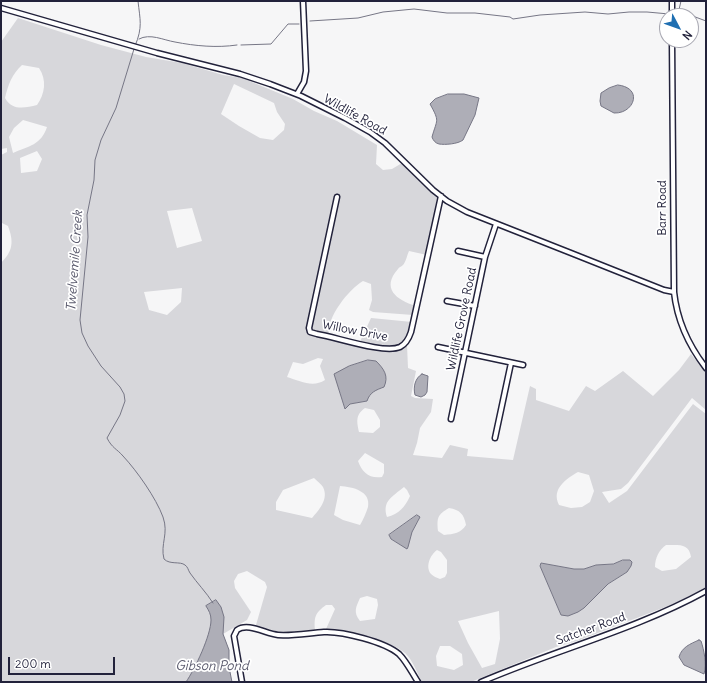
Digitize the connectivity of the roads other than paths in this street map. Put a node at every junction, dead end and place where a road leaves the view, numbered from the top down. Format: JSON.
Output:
{"nodes":[{"id":1,"x":303,"y":1,"type":"edge"},
{"id":2,"x":1,"y":8,"type":"edge"},
{"id":3,"x":672,"y":48,"type":"edge"},
{"id":4,"x":296,"y":94,"type":"junction"},
{"id":5,"x":441,"y":196,"type":"junction"},
{"id":6,"x":337,"y":197,"type":"dead end"},
{"id":7,"x":496,"y":224,"type":"junction"},
{"id":8,"x":458,"y":251,"type":"dead end"},
{"id":9,"x":485,"y":257,"type":"junction"},
{"id":10,"x":674,"y":292,"type":"junction"},
{"id":11,"x":447,"y":301,"type":"dead end"},
{"id":12,"x":475,"y":306,"type":"junction"},
{"id":13,"x":438,"y":347,"type":"dead end"},
{"id":14,"x":465,"y":352,"type":"junction"},
{"id":15,"x":511,"y":363,"type":"junction"},
{"id":16,"x":523,"y":365,"type":"dead end"},
{"id":17,"x":706,"y":368,"type":"edge"},
{"id":18,"x":451,"y":419,"type":"dead end"},
{"id":19,"x":495,"y":438,"type":"dead end"},
{"id":20,"x":706,"y":591,"type":"edge"},
{"id":21,"x":242,"y":682,"type":"edge"},
{"id":22,"x":418,"y":682,"type":"edge"},
{"id":23,"x":481,"y":682,"type":"edge"}],
"edges":[{"from":1,"to":4,"type":"street"},
{"from":2,"to":4,"type":"street","name":"Wildlife Road"},
{"from":3,"to":10,"type":"street","name":"Barr Road"},
{"from":4,"to":5,"type":"street","name":"Wildlife Road"},
{"from":5,"to":6,"type":"street","name":"Willow Drive"},
{"from":5,"to":7,"type":"street","name":"Wildlife Road"},
{"from":7,"to":9,"type":"street","name":"Wildlife Grove Road"},
{"from":7,"to":10,"type":"street","name":"Wildlife Road"},
{"from":8,"to":9,"type":"street"},
{"from":9,"to":12,"type":"street","name":"Wildlife Grove Road"},
{"from":10,"to":17,"type":"street","name":"Barr Road"},
{"from":11,"to":12,"type":"street"},
{"from":12,"to":14,"type":"street","name":"Wildlife Grove Road"},
{"from":13,"to":14,"type":"street"},
{"from":14,"to":15,"type":"street"},
{"from":14,"to":18,"type":"street","name":"Wildlife Grove Road"},
{"from":15,"to":16,"type":"street"},
{"from":15,"to":19,"type":"street"},
{"from":20,"to":23,"type":"street","name":"Satcher Road"},
{"from":21,"to":22,"type":"street"}]}
